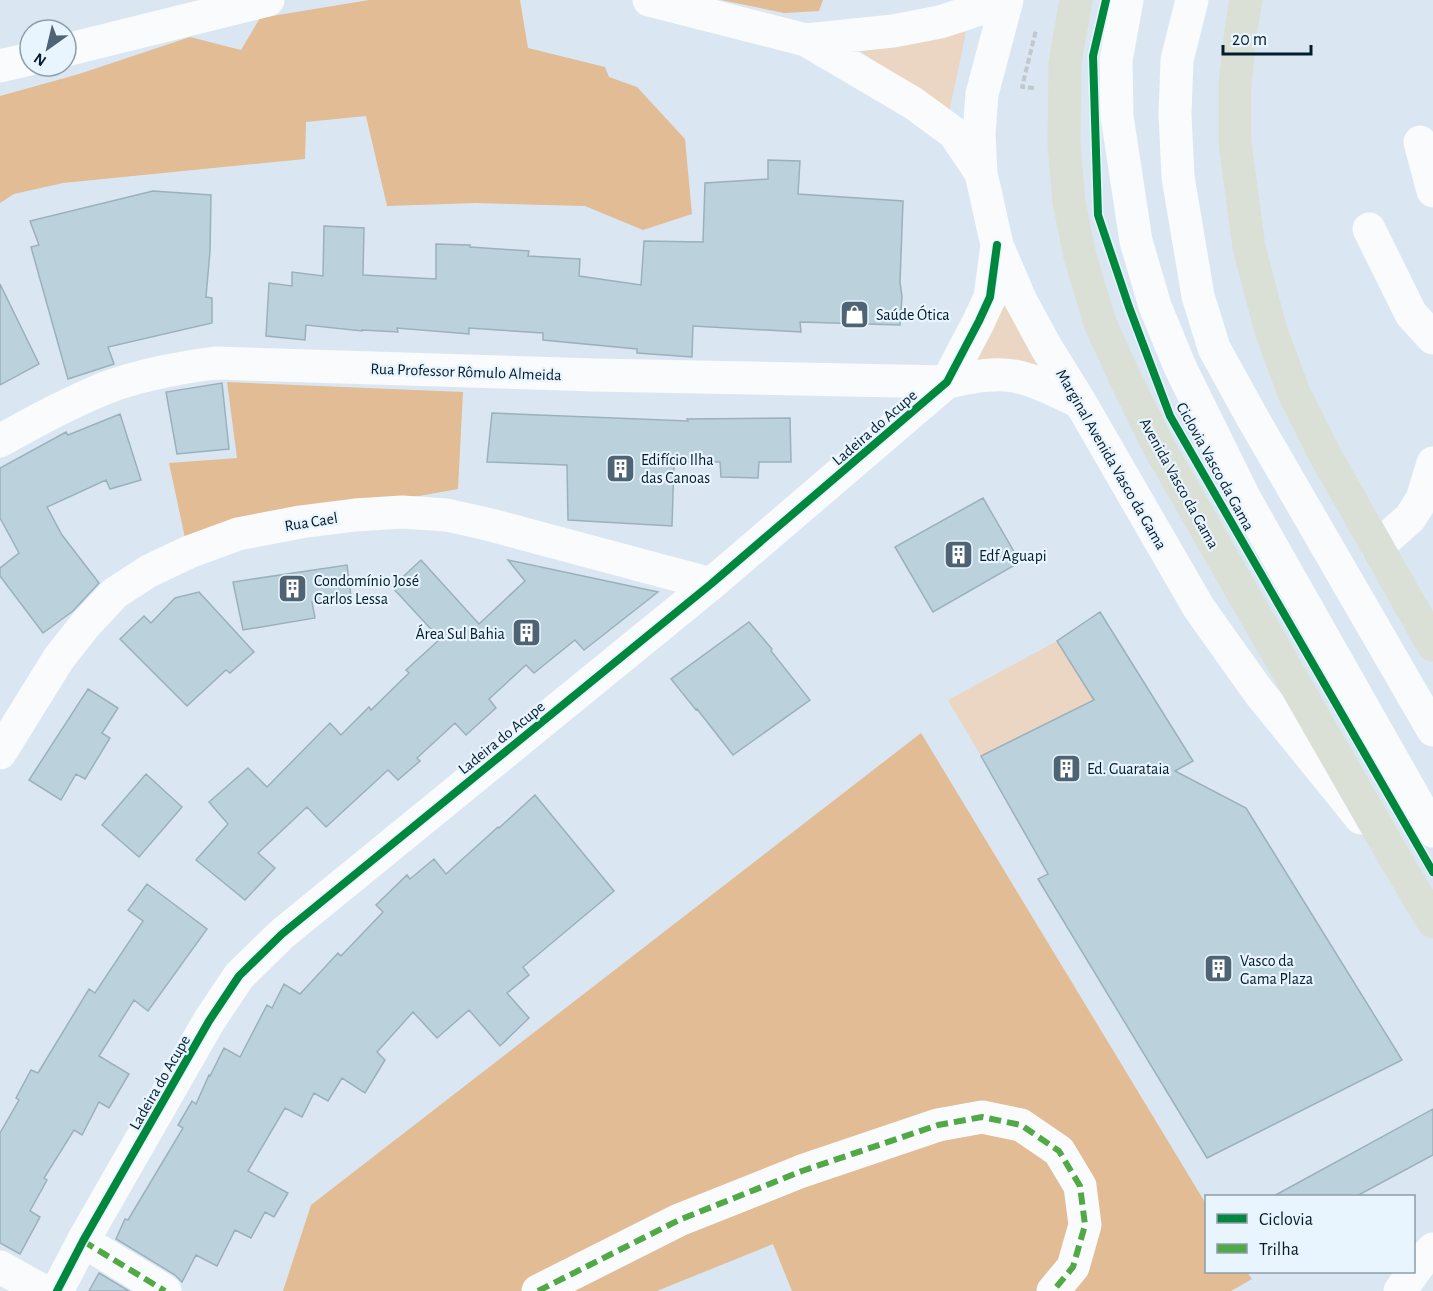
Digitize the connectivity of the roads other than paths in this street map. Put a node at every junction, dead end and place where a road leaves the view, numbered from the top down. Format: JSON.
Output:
{"nodes":[{"id":1,"x":268,"y":0,"type":"edge"},
{"id":2,"x":649,"y":0,"type":"edge"},
{"id":3,"x":1007,"y":0,"type":"edge"},
{"id":4,"x":1076,"y":0,"type":"edge"},
{"id":5,"x":1127,"y":0,"type":"edge"},
{"id":6,"x":1192,"y":0,"type":"edge"},
{"id":7,"x":1246,"y":0,"type":"edge"},
{"id":8,"x":806,"y":40,"type":"junction"},
{"id":9,"x":78,"y":47,"type":"edge"},
{"id":10,"x":18,"y":62,"type":"edge"},
{"id":11,"x":0,"y":66,"type":"edge"},
{"id":12,"x":1420,"y":142,"type":"dead end"},
{"id":13,"x":981,"y":173,"type":"junction"},
{"id":14,"x":1433,"y":191,"type":"edge"},
{"id":15,"x":1369,"y":230,"type":"dead end"},
{"id":16,"x":997,"y":245,"type":"junction"},
{"id":17,"x":1433,"y":338,"type":"edge"},
{"id":18,"x":947,"y":382,"type":"junction"},
{"id":19,"x":1080,"y":402,"type":"junction"},
{"id":20,"x":0,"y":441,"type":"edge"},
{"id":21,"x":1433,"y":463,"type":"edge"},
{"id":22,"x":1377,"y":547,"type":"junction"},
{"id":23,"x":711,"y":584,"type":"junction"},
{"id":24,"x":1433,"y":645,"type":"edge"},
{"id":25,"x":1433,"y":730,"type":"edge"},
{"id":26,"x":0,"y":753,"type":"edge"},
{"id":27,"x":1433,"y":831,"type":"edge"},
{"id":28,"x":1396,"y":860,"type":"junction"},
{"id":29,"x":1433,"y":922,"type":"edge"},
{"id":30,"x":83,"y":1241,"type":"junction"},
{"id":31,"x":1433,"y":1249,"type":"edge"},
{"id":32,"x":0,"y":1268,"type":"edge"},
{"id":33,"x":1415,"y":1270,"type":"edge"},
{"id":34,"x":1413,"y":1273,"type":"edge"},
{"id":35,"x":44,"y":1291,"type":"edge"},
{"id":36,"x":57,"y":1291,"type":"edge"},
{"id":37,"x":165,"y":1291,"type":"edge"},
{"id":38,"x":538,"y":1291,"type":"edge"},
{"id":39,"x":1053,"y":1291,"type":"edge"},
{"id":40,"x":1400,"y":1291,"type":"edge"}],
"edges":[{"from":1,"to":9,"type":"street"},
{"from":2,"to":8,"type":"street"},
{"from":3,"to":8,"type":"street"},
{"from":3,"to":13,"type":"street","name":"Marginal Avenida Vasco da Gama"},
{"from":4,"to":28,"type":"main road","name":"Avenida Vasco da Gama"},
{"from":5,"to":27,"type":"street"},
{"from":6,"to":25,"type":"street"},
{"from":7,"to":22,"type":"main road"},
{"from":8,"to":13,"type":"street"},
{"from":10,"to":11,"type":"street"},
{"from":12,"to":14,"type":"street"},
{"from":13,"to":16,"type":"street","name":"Marginal Avenida Vasco da Gama"},
{"from":15,"to":17,"type":"street"},
{"from":16,"to":18,"type":"street","name":"Ladeira do Acupe"},
{"from":16,"to":19,"type":"street","name":"Marginal Avenida Vasco da Gama"},
{"from":18,"to":19,"type":"street"},
{"from":18,"to":20,"type":"street","name":"Rua Professor Rômulo Almeida"},
{"from":18,"to":23,"type":"street","name":"Ladeira do Acupe"},
{"from":19,"to":28,"type":"street","name":"Marginal Avenida Vasco da Gama"},
{"from":21,"to":22,"type":"street"},
{"from":22,"to":24,"type":"main road"},
{"from":23,"to":26,"type":"street","name":"Rua Cael"},
{"from":23,"to":30,"type":"street","name":"Ladeira do Acupe"},
{"from":28,"to":29,"type":"main road","name":"Avenida Vasco da Gama"},
{"from":30,"to":36,"type":"street","name":"Ladeira do Acupe"},
{"from":30,"to":37,"type":"street"},
{"from":31,"to":33,"type":"street"},
{"from":32,"to":35,"type":"street"},
{"from":34,"to":40,"type":"street"},
{"from":38,"to":39,"type":"street"}]}
